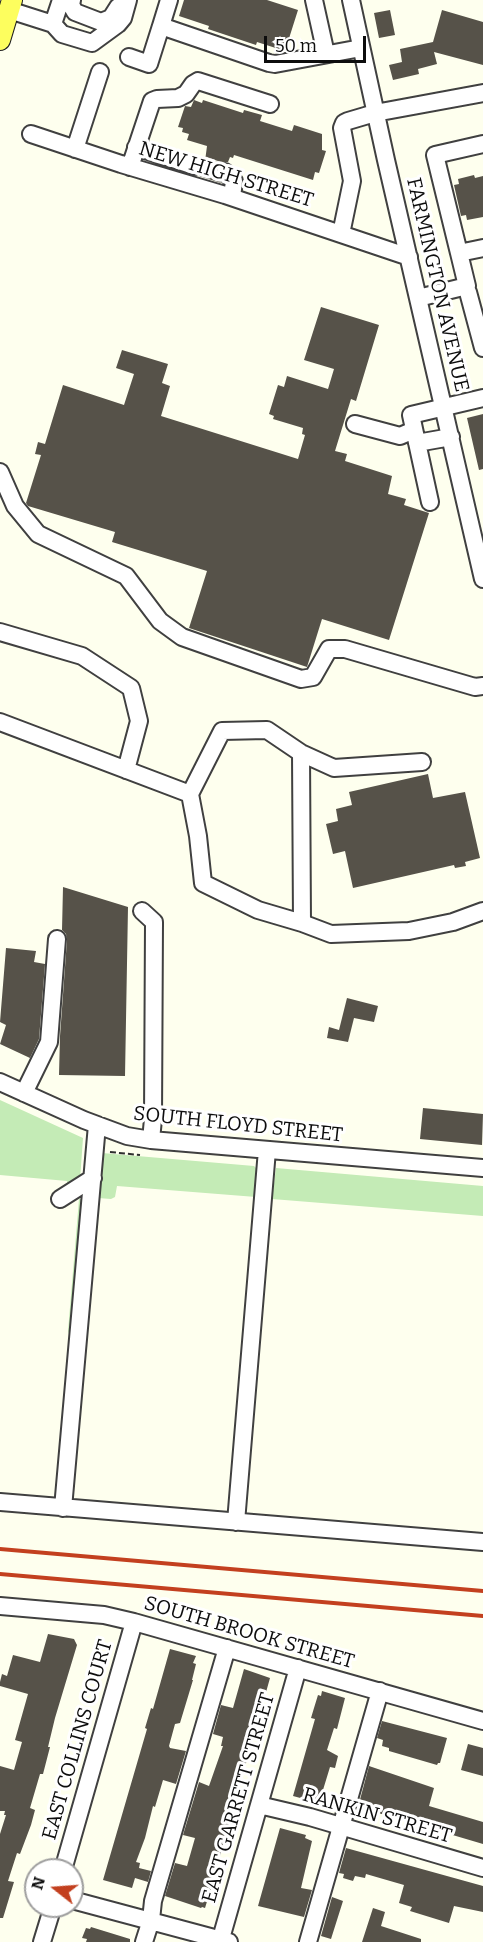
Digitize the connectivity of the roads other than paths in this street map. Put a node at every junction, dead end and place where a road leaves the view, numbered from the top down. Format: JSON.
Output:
{"nodes":[{"id":1,"x":61,"y":0,"type":"edge"},
{"id":2,"x":72,"y":0,"type":"edge"},
{"id":3,"x":120,"y":0,"type":"edge"},
{"id":4,"x":128,"y":0,"type":"edge"},
{"id":5,"x":169,"y":0,"type":"edge"},
{"id":6,"x":314,"y":0,"type":"edge"},
{"id":7,"x":351,"y":0,"type":"edge"},
{"id":8,"x":11,"y":5,"type":"edge"},
{"id":9,"x":53,"y":24,"type":"junction"},
{"id":10,"x":161,"y":26,"type":"junction"},
{"id":11,"x":0,"y":40,"type":"edge"},
{"id":12,"x":361,"y":48,"type":"junction"},
{"id":13,"x":326,"y":54,"type":"junction"},
{"id":14,"x":129,"y":57,"type":"dead end"},
{"id":15,"x":100,"y":72,"type":"dead end"},
{"id":16,"x":483,"y":93,"type":"edge"},
{"id":17,"x":270,"y":104,"type":"dead end"},
{"id":18,"x":375,"y":113,"type":"junction"},
{"id":19,"x":31,"y":135,"type":"dead end"},
{"id":20,"x":483,"y":144,"type":"edge"},
{"id":21,"x":136,"y":147,"type":"junction"},
{"id":22,"x":75,"y":149,"type":"junction"},
{"id":23,"x":130,"y":167,"type":"junction"},
{"id":24,"x":225,"y":172,"type":"dead end"},
{"id":25,"x":185,"y":183,"type":"junction"},
{"id":26,"x":232,"y":197,"type":"junction"},
{"id":27,"x":342,"y":234,"type":"junction"},
{"id":28,"x":483,"y":248,"type":"edge"},
{"id":29,"x":459,"y":253,"type":"junction"},
{"id":30,"x":409,"y":257,"type":"junction"},
{"id":31,"x":473,"y":289,"type":"edge"},
{"id":32,"x":418,"y":298,"type":"junction"},
{"id":33,"x":483,"y":348,"type":"edge"},
{"id":34,"x":483,"y":398,"type":"edge"},
{"id":35,"x":444,"y":408,"type":"junction"},
{"id":36,"x":355,"y":424,"type":"dead end"},
{"id":37,"x":416,"y":437,"type":"junction"},
{"id":38,"x":451,"y":437,"type":"junction"},
{"id":39,"x":0,"y":472,"type":"edge"},
{"id":40,"x":430,"y":502,"type":"dead end"},
{"id":41,"x":481,"y":557,"type":"edge"},
{"id":42,"x":483,"y":579,"type":"edge"},
{"id":43,"x":0,"y":632,"type":"edge"},
{"id":44,"x":483,"y":686,"type":"edge"},
{"id":45,"x":0,"y":722,"type":"edge"},
{"id":46,"x":301,"y":753,"type":"junction"},
{"id":47,"x":422,"y":762,"type":"dead end"},
{"id":48,"x":126,"y":770,"type":"junction"},
{"id":49,"x":190,"y":794,"type":"junction"},
{"id":50,"x":142,"y":911,"type":"dead end"},
{"id":51,"x":483,"y":911,"type":"edge"},
{"id":52,"x":302,"y":923,"type":"junction"},
{"id":53,"x":57,"y":939,"type":"dead end"},
{"id":54,"x":0,"y":1082,"type":"edge"},
{"id":55,"x":24,"y":1093,"type":"junction"},
{"id":56,"x":97,"y":1125,"type":"junction"},
{"id":57,"x":151,"y":1140,"type":"junction"},
{"id":58,"x":267,"y":1150,"type":"junction"},
{"id":59,"x":483,"y":1168,"type":"edge"},
{"id":60,"x":93,"y":1178,"type":"junction"},
{"id":61,"x":60,"y":1199,"type":"dead end"},
{"id":62,"x":0,"y":1502,"type":"edge"},
{"id":63,"x":63,"y":1508,"type":"junction"},
{"id":64,"x":236,"y":1522,"type":"junction"},
{"id":65,"x":483,"y":1542,"type":"edge"},
{"id":66,"x":0,"y":1606,"type":"edge"},
{"id":67,"x":134,"y":1622,"type":"junction"},
{"id":68,"x":226,"y":1648,"type":"junction"},
{"id":69,"x":298,"y":1668,"type":"junction"},
{"id":70,"x":380,"y":1691,"type":"junction"},
{"id":71,"x":483,"y":1721,"type":"edge"},
{"id":72,"x":259,"y":1805,"type":"junction"},
{"id":73,"x":341,"y":1826,"type":"junction"},
{"id":74,"x":66,"y":1858,"type":"edge"},
{"id":75,"x":483,"y":1868,"type":"edge"},
{"id":76,"x":84,"y":1903,"type":"edge"},
{"id":77,"x":49,"y":1918,"type":"edge"},
{"id":78,"x":151,"y":1920,"type":"junction"},
{"id":79,"x":223,"y":1941,"type":"edge"},
{"id":80,"x":42,"y":1942,"type":"edge"},
{"id":81,"x":144,"y":1942,"type":"edge"},
{"id":82,"x":308,"y":1942,"type":"edge"}],
"edges":[{"from":1,"to":9,"type":"street"},
{"from":2,"to":3,"type":"street"},
{"from":4,"to":9,"type":"street"},
{"from":5,"to":10,"type":"street"},
{"from":6,"to":13,"type":"street"},
{"from":7,"to":12,"type":"street","name":"FARMINGTON AVENUE"},
{"from":8,"to":9,"type":"street"},
{"from":8,"to":11,"type":"main road"},
{"from":10,"to":13,"type":"street"},
{"from":10,"to":14,"type":"street"},
{"from":12,"to":13,"type":"street"},
{"from":12,"to":18,"type":"street","name":"FARMINGTON AVENUE"},
{"from":15,"to":22,"type":"street"},
{"from":16,"to":18,"type":"street"},
{"from":17,"to":21,"type":"street"},
{"from":18,"to":27,"type":"street"},
{"from":18,"to":30,"type":"street","name":"FARMINGTON AVENUE"},
{"from":19,"to":22,"type":"street","name":"NEW HIGH STREET"},
{"from":20,"to":29,"type":"street"},
{"from":21,"to":23,"type":"street"},
{"from":21,"to":25,"type":"street"},
{"from":22,"to":23,"type":"street","name":"NEW HIGH STREET"},
{"from":23,"to":25,"type":"street","name":"NEW HIGH STREET"},
{"from":24,"to":26,"type":"street"},
{"from":25,"to":26,"type":"street","name":"NEW HIGH STREET"},
{"from":26,"to":27,"type":"street","name":"NEW HIGH STREET"},
{"from":27,"to":30,"type":"street","name":"NEW HIGH STREET"},
{"from":28,"to":29,"type":"street"},
{"from":29,"to":31,"type":"street"},
{"from":30,"to":32,"type":"street","name":"FARMINGTON AVENUE"},
{"from":31,"to":32,"type":"street"},
{"from":31,"to":33,"type":"street"},
{"from":32,"to":35,"type":"street","name":"FARMINGTON AVENUE"},
{"from":34,"to":35,"type":"street"},
{"from":35,"to":37,"type":"street"},
{"from":35,"to":38,"type":"street","name":"FARMINGTON AVENUE"},
{"from":36,"to":37,"type":"street"},
{"from":37,"to":38,"type":"street"},
{"from":37,"to":40,"type":"street"},
{"from":38,"to":41,"type":"street","name":"FARMINGTON AVENUE"},
{"from":39,"to":44,"type":"street"},
{"from":41,"to":42,"type":"street","name":"FARMINGTON AVENUE"},
{"from":43,"to":48,"type":"street"},
{"from":45,"to":48,"type":"street"},
{"from":46,"to":47,"type":"street"},
{"from":46,"to":49,"type":"street"},
{"from":46,"to":52,"type":"street"},
{"from":48,"to":49,"type":"street"},
{"from":49,"to":52,"type":"street"},
{"from":50,"to":57,"type":"street"},
{"from":51,"to":52,"type":"street"},
{"from":53,"to":55,"type":"street"},
{"from":54,"to":55,"type":"street","name":"SOUTH FLOYD STREET"},
{"from":55,"to":56,"type":"street","name":"SOUTH FLOYD STREET"},
{"from":56,"to":57,"type":"street","name":"SOUTH FLOYD STREET"},
{"from":56,"to":60,"type":"street"},
{"from":57,"to":58,"type":"street","name":"SOUTH FLOYD STREET"},
{"from":58,"to":59,"type":"street","name":"SOUTH FLOYD STREET"},
{"from":58,"to":64,"type":"street"},
{"from":60,"to":61,"type":"street"},
{"from":60,"to":63,"type":"street"},
{"from":62,"to":63,"type":"street"},
{"from":63,"to":64,"type":"street"},
{"from":64,"to":65,"type":"street"},
{"from":66,"to":67,"type":"street","name":"SOUTH BROOK STREET"},
{"from":67,"to":68,"type":"street","name":"SOUTH BROOK STREET"},
{"from":67,"to":74,"type":"street","name":"EAST COLLINS COURT"},
{"from":68,"to":69,"type":"street","name":"SOUTH BROOK STREET"},
{"from":68,"to":78,"type":"street"},
{"from":69,"to":70,"type":"street","name":"SOUTH BROOK STREET"},
{"from":69,"to":72,"type":"street","name":"EAST GARRETT STREET"},
{"from":70,"to":71,"type":"street","name":"SOUTH BROOK STREET"},
{"from":70,"to":73,"type":"street"},
{"from":72,"to":73,"type":"street","name":"RANKIN STREET"},
{"from":72,"to":79,"type":"street","name":"EAST GARRETT STREET"},
{"from":73,"to":75,"type":"street","name":"RANKIN STREET"},
{"from":73,"to":82,"type":"street"},
{"from":76,"to":78,"type":"street"},
{"from":77,"to":80,"type":"street"},
{"from":78,"to":79,"type":"street"},
{"from":78,"to":81,"type":"street"}]}
